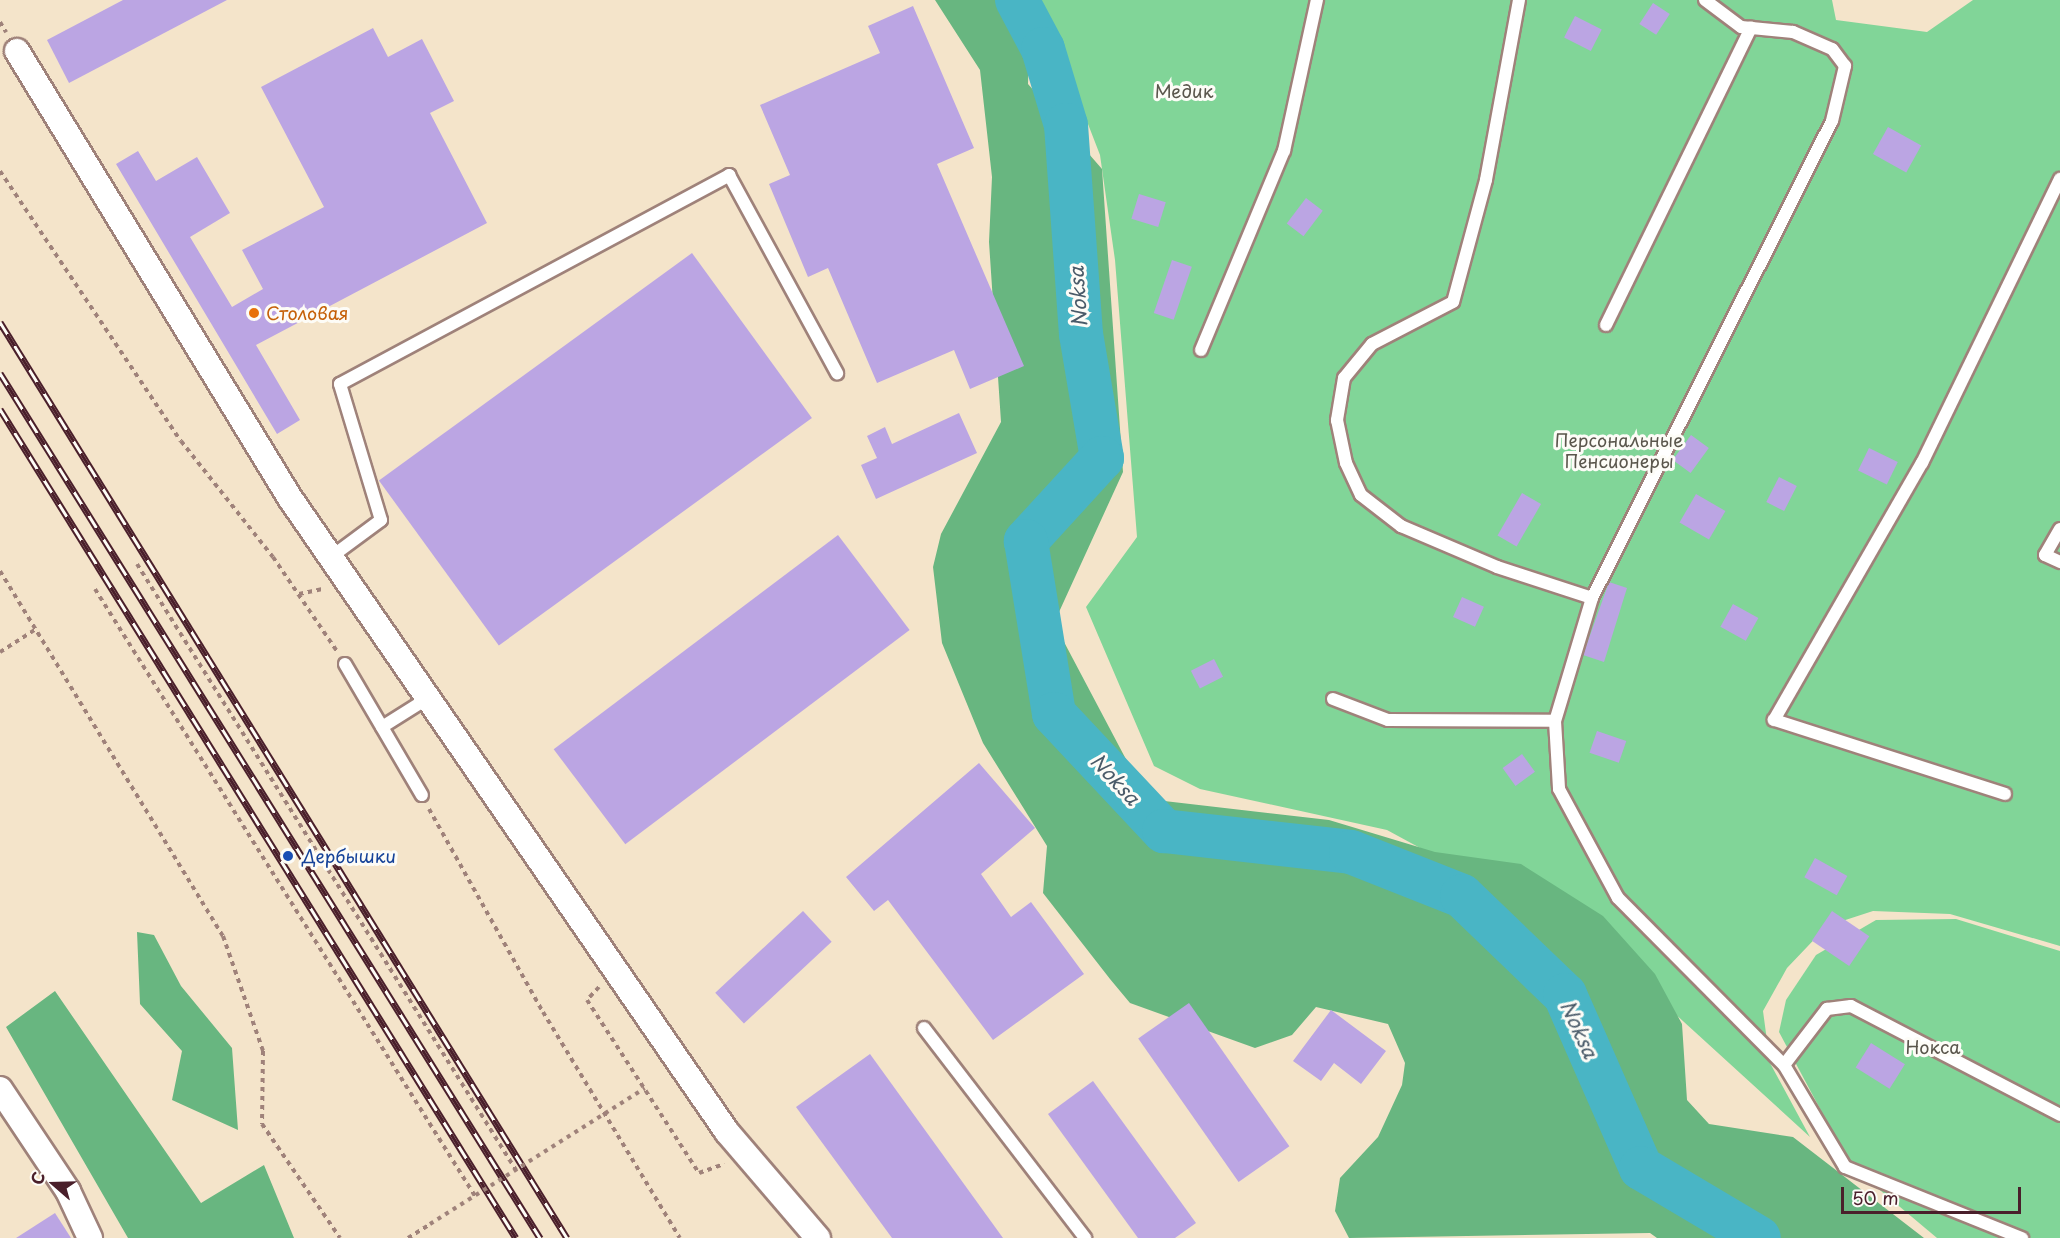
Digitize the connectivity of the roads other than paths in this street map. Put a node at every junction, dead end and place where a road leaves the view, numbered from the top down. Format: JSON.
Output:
{"nodes":[{"id":1,"x":1317,"y":0,"type":"edge"},
{"id":2,"x":1518,"y":0,"type":"edge"},
{"id":3,"x":1705,"y":0,"type":"edge"},
{"id":4,"x":1751,"y":28,"type":"junction"},
{"id":5,"x":16,"y":51,"type":"dead end"},
{"id":6,"x":2060,"y":179,"type":"edge"},
{"id":7,"x":1605,"y":325,"type":"dead end"},
{"id":8,"x":1201,"y":350,"type":"dead end"},
{"id":9,"x":837,"y":373,"type":"dead end"},
{"id":10,"x":2060,"y":529,"type":"edge"},
{"id":11,"x":331,"y":557,"type":"junction"},
{"id":12,"x":2060,"y":562,"type":"edge"},
{"id":13,"x":1592,"y":598,"type":"junction"},
{"id":14,"x":345,"y":664,"type":"road end"},
{"id":15,"x":428,"y":698,"type":"junction"},
{"id":16,"x":1333,"y":699,"type":"dead end"},
{"id":17,"x":1555,"y":721,"type":"junction"},
{"id":18,"x":382,"y":728,"type":"junction"},
{"id":19,"x":2005,"y":794,"type":"dead end"},
{"id":20,"x":422,"y":795,"type":"road end"},
{"id":21,"x":924,"y":1028,"type":"dead end"},
{"id":22,"x":1784,"y":1065,"type":"junction"},
{"id":23,"x":0,"y":1089,"type":"edge"},
{"id":24,"x":2060,"y":1114,"type":"edge"},
{"id":25,"x":90,"y":1238,"type":"edge"},
{"id":26,"x":818,"y":1238,"type":"edge"},
{"id":27,"x":1085,"y":1238,"type":"edge"},
{"id":28,"x":2022,"y":1238,"type":"edge"}],
"edges":[{"from":1,"to":8,"type":"lane"},
{"from":2,"to":13,"type":"lane"},
{"from":3,"to":4,"type":"lane"},
{"from":4,"to":7,"type":"lane"},
{"from":4,"to":13,"type":"lane"},
{"from":5,"to":11,"type":"street"},
{"from":6,"to":19,"type":"lane"},
{"from":9,"to":11,"type":"lane"},
{"from":10,"to":12,"type":"lane"},
{"from":11,"to":15,"type":"street"},
{"from":13,"to":17,"type":"lane"},
{"from":14,"to":18,"type":"lane"},
{"from":15,"to":18,"type":"lane"},
{"from":15,"to":26,"type":"street"},
{"from":16,"to":17,"type":"lane"},
{"from":17,"to":22,"type":"lane"},
{"from":18,"to":20,"type":"lane"},
{"from":21,"to":27,"type":"lane"},
{"from":22,"to":24,"type":"lane"},
{"from":22,"to":28,"type":"lane"},
{"from":23,"to":25,"type":"street"}]}
